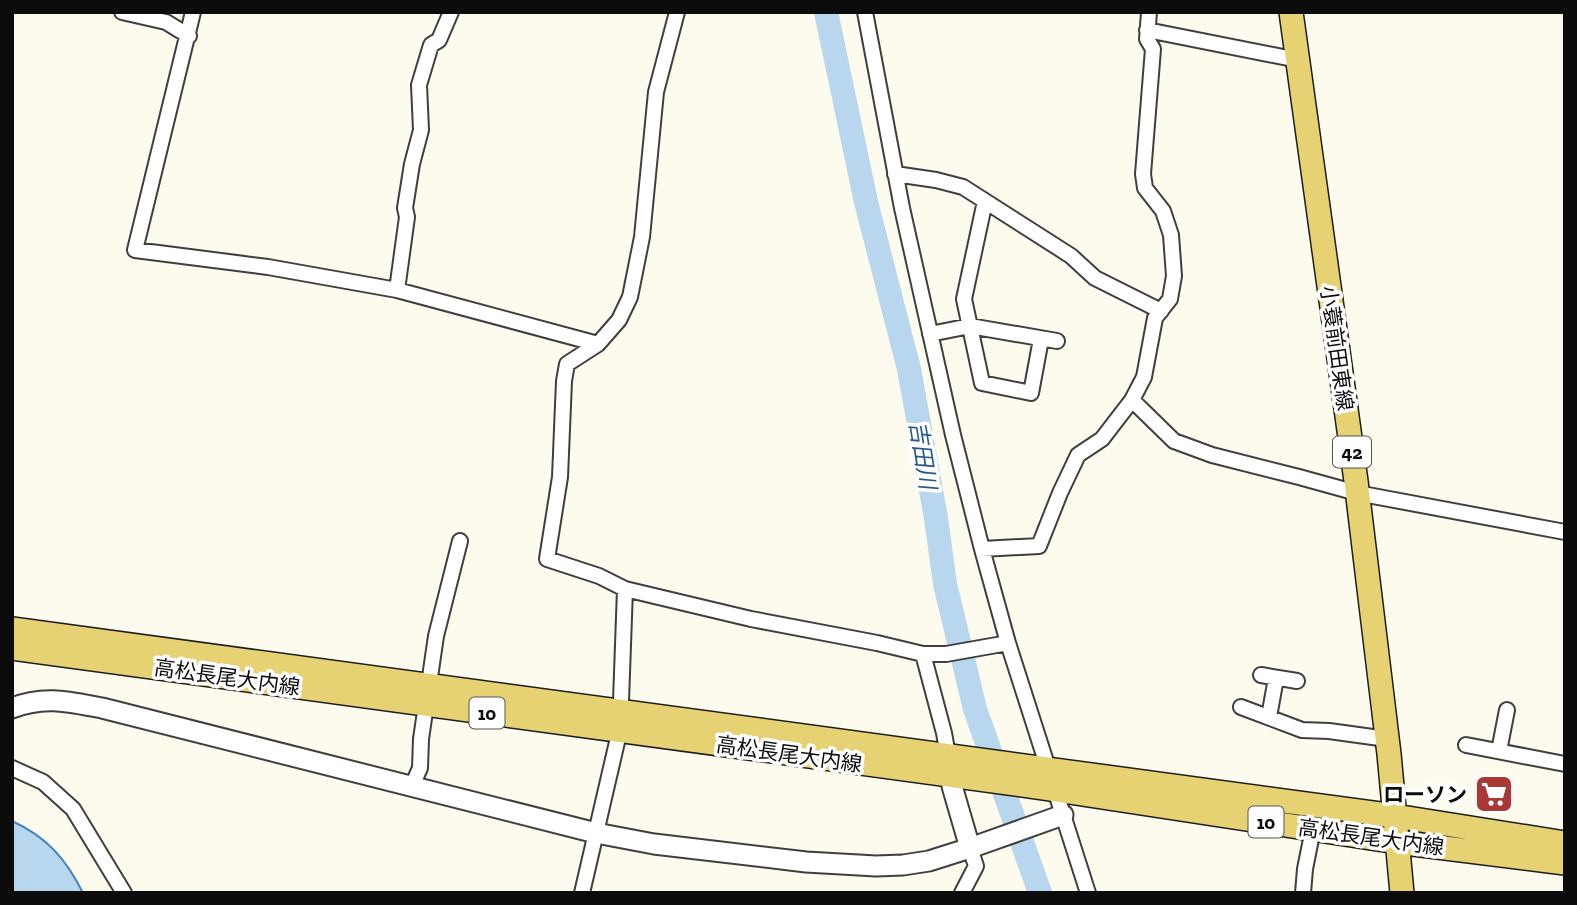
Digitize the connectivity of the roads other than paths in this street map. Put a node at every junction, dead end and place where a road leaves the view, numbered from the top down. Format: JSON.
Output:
{"nodes":[{"id":1,"x":122,"y":12,"type":"edge"},
{"id":2,"x":193,"y":12,"type":"edge"},
{"id":3,"x":451,"y":12,"type":"edge"},
{"id":4,"x":677,"y":12,"type":"edge"},
{"id":5,"x":865,"y":12,"type":"edge"},
{"id":6,"x":1149,"y":12,"type":"edge"},
{"id":7,"x":1286,"y":13,"type":"edge"},
{"id":8,"x":1147,"y":30,"type":"junction"},
{"id":9,"x":189,"y":36,"type":"junction"},
{"id":10,"x":1298,"y":60,"type":"junction"},
{"id":11,"x":895,"y":174,"type":"junction"},
{"id":12,"x":985,"y":201,"type":"junction"},
{"id":13,"x":397,"y":289,"type":"junction"},
{"id":14,"x":1161,"y":311,"type":"junction"},
{"id":15,"x":970,"y":326,"type":"junction"},
{"id":16,"x":930,"y":334,"type":"junction"},
{"id":17,"x":1041,"y":338,"type":"junction"},
{"id":18,"x":1057,"y":341,"type":"dead end"},
{"id":19,"x":598,"y":344,"type":"junction"},
{"id":20,"x":1132,"y":400,"type":"junction"},
{"id":21,"x":1357,"y":493,"type":"junction"},
{"id":22,"x":1565,"y":532,"type":"edge"},
{"id":23,"x":460,"y":541,"type":"dead end"},
{"id":24,"x":982,"y":549,"type":"junction"},
{"id":25,"x":625,"y":589,"type":"junction"},
{"id":26,"x":12,"y":629,"type":"edge"},
{"id":27,"x":1008,"y":643,"type":"junction"},
{"id":28,"x":12,"y":648,"type":"edge"},
{"id":29,"x":923,"y":654,"type":"junction"},
{"id":30,"x":1261,"y":675,"type":"dead end"},
{"id":31,"x":1276,"y":678,"type":"junction"},
{"id":32,"x":1297,"y":681,"type":"dead end"},
{"id":33,"x":428,"y":695,"type":"junction"},
{"id":34,"x":1241,"y":707,"type":"dead end"},
{"id":35,"x":12,"y":708,"type":"edge"},
{"id":36,"x":1507,"y":710,"type":"dead end"},
{"id":37,"x":1269,"y":717,"type":"junction"},
{"id":38,"x":619,"y":721,"type":"junction"},
{"id":39,"x":1387,"y":739,"type":"junction"},
{"id":40,"x":1466,"y":745,"type":"dead end"},
{"id":41,"x":1499,"y":751,"type":"junction"},
{"id":42,"x":1565,"y":764,"type":"edge"},
{"id":43,"x":955,"y":767,"type":"junction"},
{"id":44,"x":12,"y":768,"type":"edge"},
{"id":45,"x":1046,"y":779,"type":"junction"},
{"id":46,"x":412,"y":786,"type":"junction"},
{"id":47,"x":1395,"y":816,"type":"junction"},
{"id":48,"x":1056,"y":817,"type":"junction"},
{"id":49,"x":1314,"y":829,"type":"junction"},
{"id":50,"x":596,"y":833,"type":"junction"},
{"id":51,"x":1397,"y":842,"type":"junction"},
{"id":52,"x":1565,"y":843,"type":"edge"},
{"id":53,"x":977,"y":846,"type":"junction"},
{"id":54,"x":1565,"y":863,"type":"edge"},
{"id":55,"x":124,"y":893,"type":"edge"},
{"id":56,"x":582,"y":893,"type":"edge"},
{"id":57,"x":962,"y":893,"type":"edge"},
{"id":58,"x":1088,"y":893,"type":"edge"},
{"id":59,"x":1303,"y":893,"type":"edge"},
{"id":60,"x":1402,"y":893,"type":"edge"}],
"edges":[{"from":1,"to":9,"type":"street"},
{"from":2,"to":9,"type":"street"},
{"from":3,"to":13,"type":"street"},
{"from":4,"to":19,"type":"street"},
{"from":5,"to":11,"type":"street"},
{"from":6,"to":8,"type":"street"},
{"from":7,"to":10,"type":"main road","name":"小蓑前田東線","number":"42"},
{"from":8,"to":10,"type":"street"},
{"from":8,"to":14,"type":"street"},
{"from":9,"to":13,"type":"street"},
{"from":10,"to":21,"type":"main road","name":"小蓑前田東線","number":"42"},
{"from":11,"to":12,"type":"street"},
{"from":11,"to":16,"type":"street"},
{"from":12,"to":14,"type":"street"},
{"from":12,"to":15,"type":"street"},
{"from":13,"to":19,"type":"street"},
{"from":14,"to":20,"type":"street"},
{"from":15,"to":16,"type":"street"},
{"from":15,"to":17,"type":"street"},
{"from":15,"to":17,"type":"street"},
{"from":16,"to":24,"type":"street"},
{"from":17,"to":18,"type":"street"},
{"from":19,"to":25,"type":"street"},
{"from":20,"to":21,"type":"street"},
{"from":20,"to":24,"type":"street"},
{"from":21,"to":22,"type":"street"},
{"from":21,"to":39,"type":"main road","name":"小蓑前田東線","number":"42"},
{"from":23,"to":33,"type":"street"},
{"from":24,"to":27,"type":"street"},
{"from":25,"to":29,"type":"street"},
{"from":25,"to":38,"type":"street"},
{"from":26,"to":33,"type":"main road","name":"高松長尾大内線","number":"10"},
{"from":27,"to":29,"type":"street"},
{"from":27,"to":45,"type":"street"},
{"from":28,"to":33,"type":"main road","name":"高松長尾大内線","number":"10"},
{"from":29,"to":43,"type":"street"},
{"from":30,"to":31,"type":"street"},
{"from":31,"to":32,"type":"street"},
{"from":31,"to":37,"type":"street"},
{"from":33,"to":38,"type":"main road","name":"高松長尾大内線","number":"10"},
{"from":33,"to":46,"type":"street"},
{"from":34,"to":37,"type":"street"},
{"from":35,"to":46,"type":"street"},
{"from":36,"to":41,"type":"street"},
{"from":37,"to":39,"type":"street"},
{"from":38,"to":43,"type":"main road","name":"高松長尾大内線","number":"10"},
{"from":38,"to":50,"type":"street"},
{"from":39,"to":47,"type":"main road","name":"小蓑前田東線","number":"42"},
{"from":40,"to":41,"type":"street"},
{"from":41,"to":42,"type":"street"},
{"from":43,"to":45,"type":"main road","name":"高松長尾大内線","number":"10"},
{"from":43,"to":53,"type":"street"},
{"from":44,"to":55,"type":"street"},
{"from":45,"to":47,"type":"main road","name":"高松長尾大内線","number":"10"},
{"from":45,"to":48,"type":"street"},
{"from":45,"to":49,"type":"main road","name":"高松長尾大内線","number":"10"},
{"from":46,"to":50,"type":"street"},
{"from":47,"to":51,"type":"main road","name":"小蓑前田東線","number":"42"},
{"from":47,"to":52,"type":"main road","name":"高松長尾大内線","number":"10"},
{"from":48,"to":53,"type":"street"},
{"from":48,"to":58,"type":"street"},
{"from":49,"to":51,"type":"main road","name":"高松長尾大内線","number":"10"},
{"from":49,"to":59,"type":"street"},
{"from":50,"to":53,"type":"street"},
{"from":50,"to":56,"type":"street"},
{"from":51,"to":54,"type":"main road","name":"高松長尾大内線","number":"10"},
{"from":51,"to":60,"type":"main road","name":"小蓑前田東線","number":"42"},
{"from":53,"to":57,"type":"street"}]}
